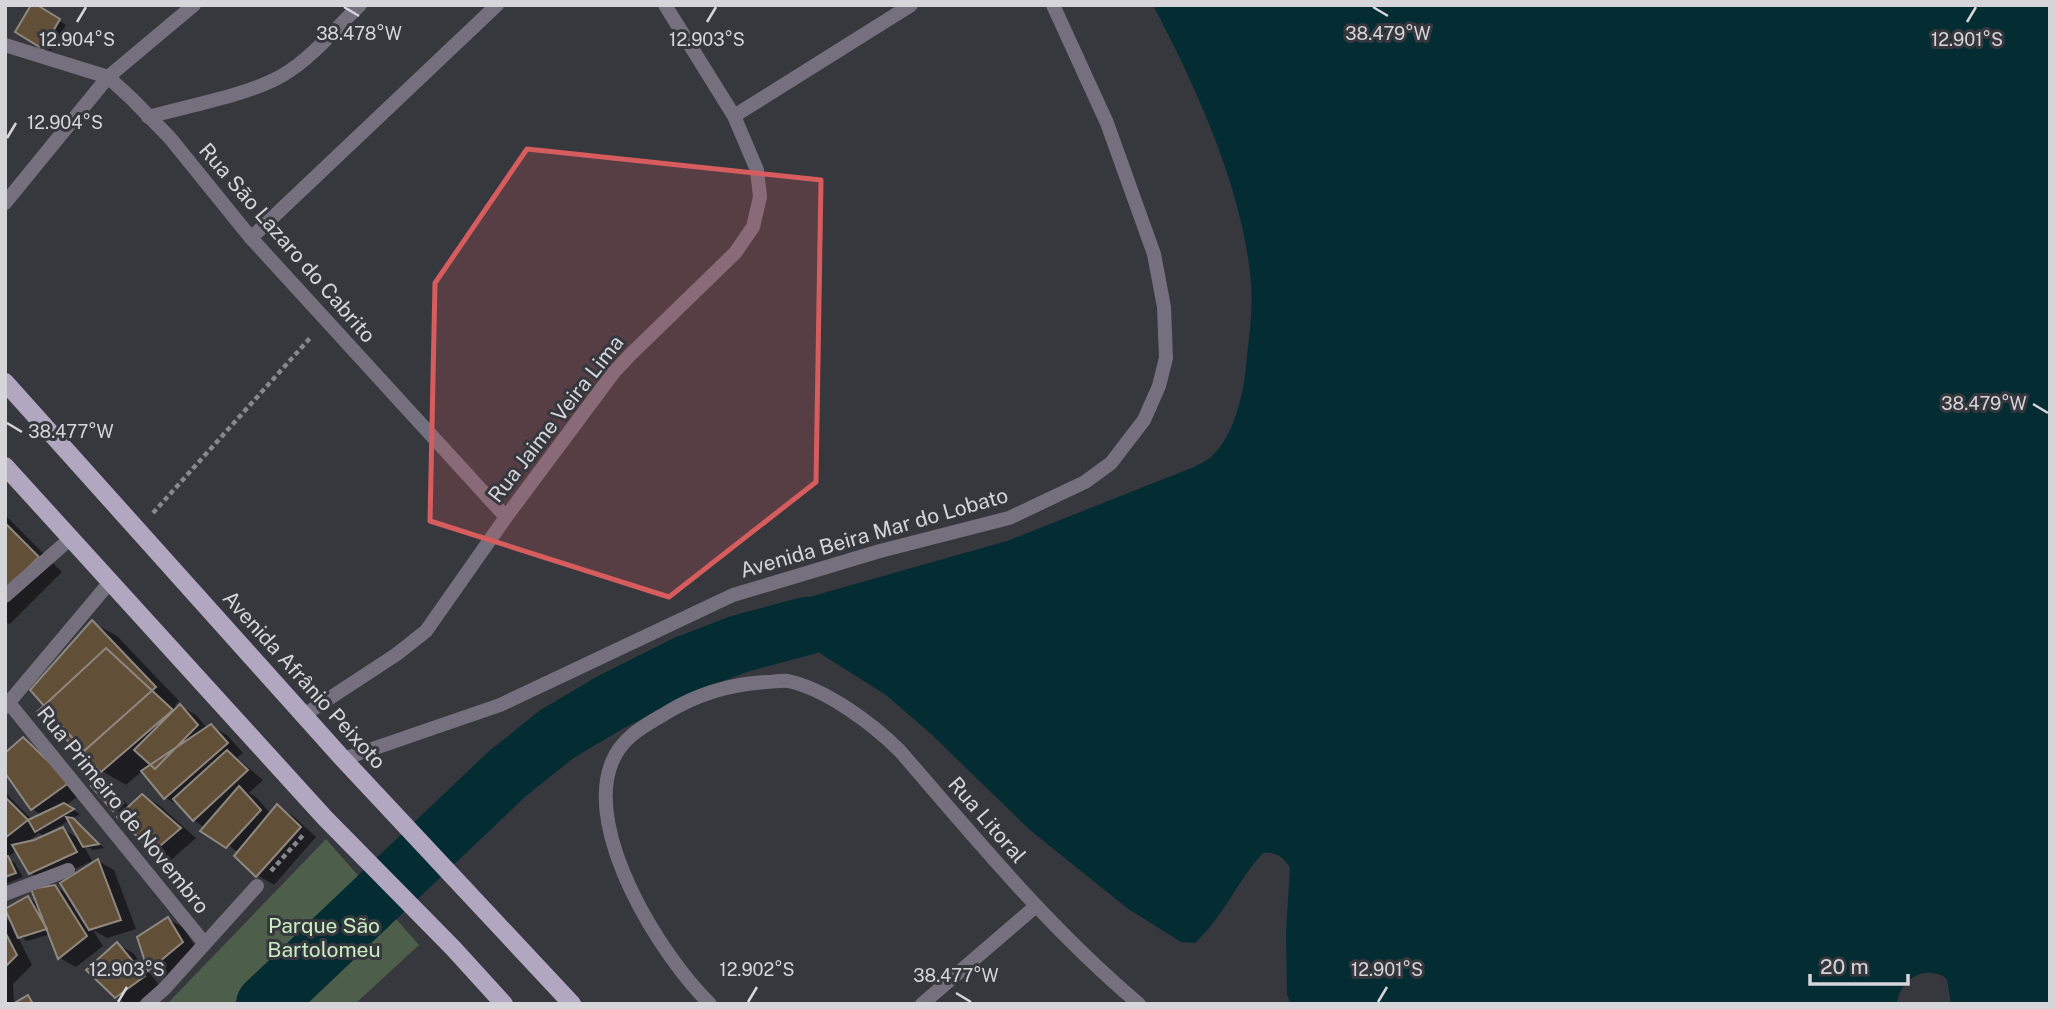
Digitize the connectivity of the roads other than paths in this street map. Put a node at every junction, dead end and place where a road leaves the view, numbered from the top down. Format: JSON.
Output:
{"nodes":[{"id":1,"x":194,"y":5,"type":"edge"},
{"id":2,"x":360,"y":5,"type":"edge"},
{"id":3,"x":497,"y":5,"type":"edge"},
{"id":4,"x":665,"y":5,"type":"edge"},
{"id":5,"x":911,"y":5,"type":"edge"},
{"id":6,"x":1054,"y":5,"type":"edge"},
{"id":7,"x":5,"y":45,"type":"edge"},
{"id":8,"x":107,"y":77,"type":"junction"},
{"id":9,"x":734,"y":116,"type":"junction"},
{"id":10,"x":148,"y":117,"type":"junction"},
{"id":11,"x":5,"y":203,"type":"edge"},
{"id":12,"x":251,"y":238,"type":"junction"},
{"id":13,"x":5,"y":382,"type":"edge"},
{"id":14,"x":5,"y":466,"type":"edge"},
{"id":15,"x":506,"y":517,"type":"junction"},
{"id":16,"x":71,"y":538,"type":"junction"},
{"id":17,"x":110,"y":582,"type":"junction"},
{"id":18,"x":5,"y":596,"type":"edge"},
{"id":19,"x":7,"y":705,"type":"edge"},
{"id":20,"x":304,"y":715,"type":"junction"},
{"id":21,"x":343,"y":760,"type":"junction"},
{"id":22,"x":68,"y":870,"type":"dead end"},
{"id":23,"x":257,"y":886,"type":"road end"},
{"id":24,"x":5,"y":894,"type":"edge"},
{"id":25,"x":1036,"y":906,"type":"junction"},
{"id":26,"x":205,"y":944,"type":"junction"},
{"id":27,"x":147,"y":1004,"type":"edge"},
{"id":28,"x":503,"y":1004,"type":"edge"},
{"id":29,"x":572,"y":1004,"type":"edge"},
{"id":30,"x":710,"y":1004,"type":"edge"},
{"id":31,"x":922,"y":1004,"type":"edge"},
{"id":32,"x":1139,"y":1004,"type":"edge"}],
"edges":[{"from":1,"to":8,"type":"street"},
{"from":2,"to":10,"type":"street"},
{"from":3,"to":12,"type":"street"},
{"from":4,"to":9,"type":"street","name":"Rua Jaime Veira Lima"},
{"from":5,"to":9,"type":"street"},
{"from":6,"to":21,"type":"street","name":"Avenida Beira Mar do Lobato"},
{"from":7,"to":8,"type":"street","name":"Rua São Lazaro do Cabrito"},
{"from":8,"to":10,"type":"street","name":"Rua São Lazaro do Cabrito"},
{"from":8,"to":11,"type":"street"},
{"from":9,"to":15,"type":"street","name":"Rua Jaime Veira Lima"},
{"from":10,"to":12,"type":"street","name":"Rua São Lazaro do Cabrito"},
{"from":12,"to":15,"type":"street","name":"Rua São Lazaro do Cabrito"},
{"from":13,"to":20,"type":"main road","name":"Avenida Afrânio Peixoto"},
{"from":14,"to":16,"type":"main road"},
{"from":15,"to":20,"type":"street","name":"Rua Jaime Veira Lima"},
{"from":16,"to":17,"type":"main road"},
{"from":16,"to":18,"type":"street"},
{"from":17,"to":19,"type":"street"},
{"from":17,"to":28,"type":"main road"},
{"from":19,"to":26,"type":"street","name":"Rua Primeiro de Novembro"},
{"from":20,"to":21,"type":"main road","name":"Avenida Afrânio Peixoto"},
{"from":21,"to":29,"type":"main road","name":"Avenida Afrânio Peixoto"},
{"from":22,"to":24,"type":"street"},
{"from":23,"to":26,"type":"street"},
{"from":25,"to":30,"type":"street","name":"Rua Litoral"},
{"from":25,"to":31,"type":"street"},
{"from":25,"to":32,"type":"street","name":"Rua Litoral"},
{"from":26,"to":27,"type":"street"}]}
